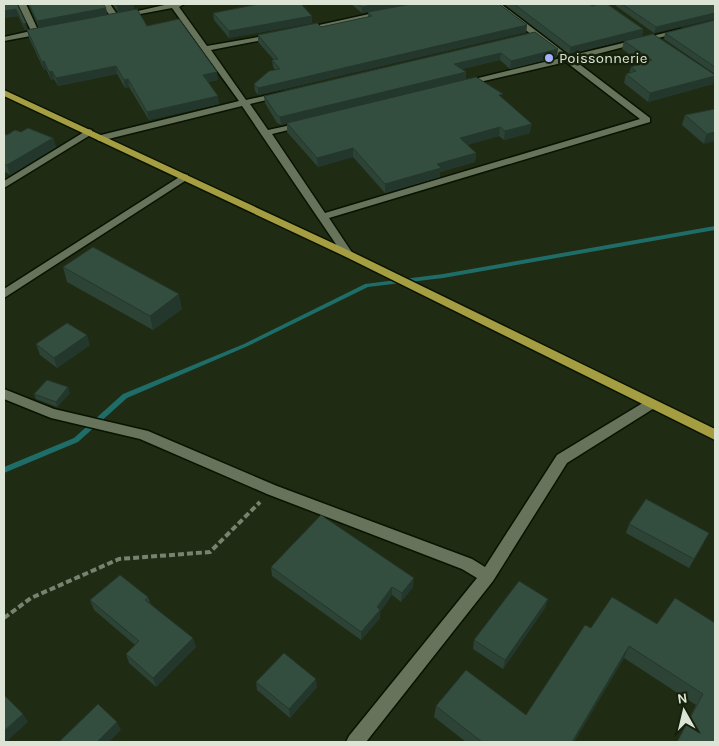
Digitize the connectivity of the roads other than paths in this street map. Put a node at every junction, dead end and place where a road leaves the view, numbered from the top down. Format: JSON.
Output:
{"nodes":[{"id":1,"x":22,"y":4,"type":"edge"},
{"id":2,"x":106,"y":4,"type":"edge"},
{"id":3,"x":176,"y":4,"type":"edge"},
{"id":4,"x":497,"y":4,"type":"edge"},
{"id":5,"x":390,"y":12,"type":"edge"},
{"id":6,"x":114,"y":17,"type":"junction"},
{"id":7,"x":105,"y":19,"type":"edge"},
{"id":8,"x":56,"y":29,"type":"edge"},
{"id":9,"x":689,"y":29,"type":"edge"},
{"id":10,"x":36,"y":32,"type":"junction"},
{"id":11,"x":292,"y":32,"type":"edge"},
{"id":12,"x":282,"y":34,"type":"edge"},
{"id":13,"x":536,"y":34,"type":"junction"},
{"id":14,"x":526,"y":36,"type":"edge"},
{"id":15,"x":4,"y":39,"type":"edge"},
{"id":16,"x":204,"y":50,"type":"junction"},
{"id":17,"x":568,"y":59,"type":"junction"},
{"id":18,"x":457,"y":86,"type":"edge"},
{"id":19,"x":291,"y":92,"type":"edge"},
{"id":20,"x":4,"y":93,"type":"edge"},
{"id":21,"x":244,"y":102,"type":"junction"},
{"id":22,"x":314,"y":122,"type":"edge"},
{"id":23,"x":89,"y":132,"type":"junction"},
{"id":24,"x":266,"y":133,"type":"junction"},
{"id":25,"x":100,"y":138,"type":"junction"},
{"id":26,"x":184,"y":177,"type":"junction"},
{"id":27,"x":4,"y":185,"type":"edge"},
{"id":28,"x":323,"y":217,"type":"junction"},
{"id":29,"x":348,"y":254,"type":"junction"},
{"id":30,"x":4,"y":294,"type":"edge"},
{"id":31,"x":4,"y":394,"type":"edge"},
{"id":32,"x":651,"y":404,"type":"junction"},
{"id":33,"x":715,"y":435,"type":"edge"},
{"id":34,"x":488,"y":576,"type":"junction"},
{"id":35,"x":355,"y":742,"type":"edge"}],
"edges":[{"from":1,"to":10,"type":"street"},
{"from":2,"to":6,"type":"street"},
{"from":3,"to":6,"type":"street"},
{"from":3,"to":16,"type":"street"},
{"from":4,"to":13,"type":"street"},
{"from":5,"to":11,"type":"street"},
{"from":6,"to":7,"type":"street"},
{"from":8,"to":10,"type":"street"},
{"from":9,"to":17,"type":"street"},
{"from":10,"to":15,"type":"street"},
{"from":12,"to":16,"type":"street"},
{"from":13,"to":14,"type":"street"},
{"from":13,"to":17,"type":"street"},
{"from":16,"to":21,"type":"street"},
{"from":17,"to":18,"type":"street"},
{"from":17,"to":28,"type":"street"},
{"from":19,"to":21,"type":"street"},
{"from":20,"to":23,"type":"main road"},
{"from":21,"to":24,"type":"street"},
{"from":21,"to":25,"type":"street"},
{"from":22,"to":24,"type":"street"},
{"from":23,"to":25,"type":"main road"},
{"from":23,"to":27,"type":"street"},
{"from":24,"to":28,"type":"street"},
{"from":25,"to":26,"type":"main road"},
{"from":26,"to":29,"type":"main road"},
{"from":26,"to":30,"type":"street"},
{"from":28,"to":29,"type":"street"},
{"from":29,"to":32,"type":"main road"},
{"from":31,"to":34,"type":"street"},
{"from":32,"to":33,"type":"main road"},
{"from":32,"to":34,"type":"street"},
{"from":34,"to":35,"type":"street"}]}
